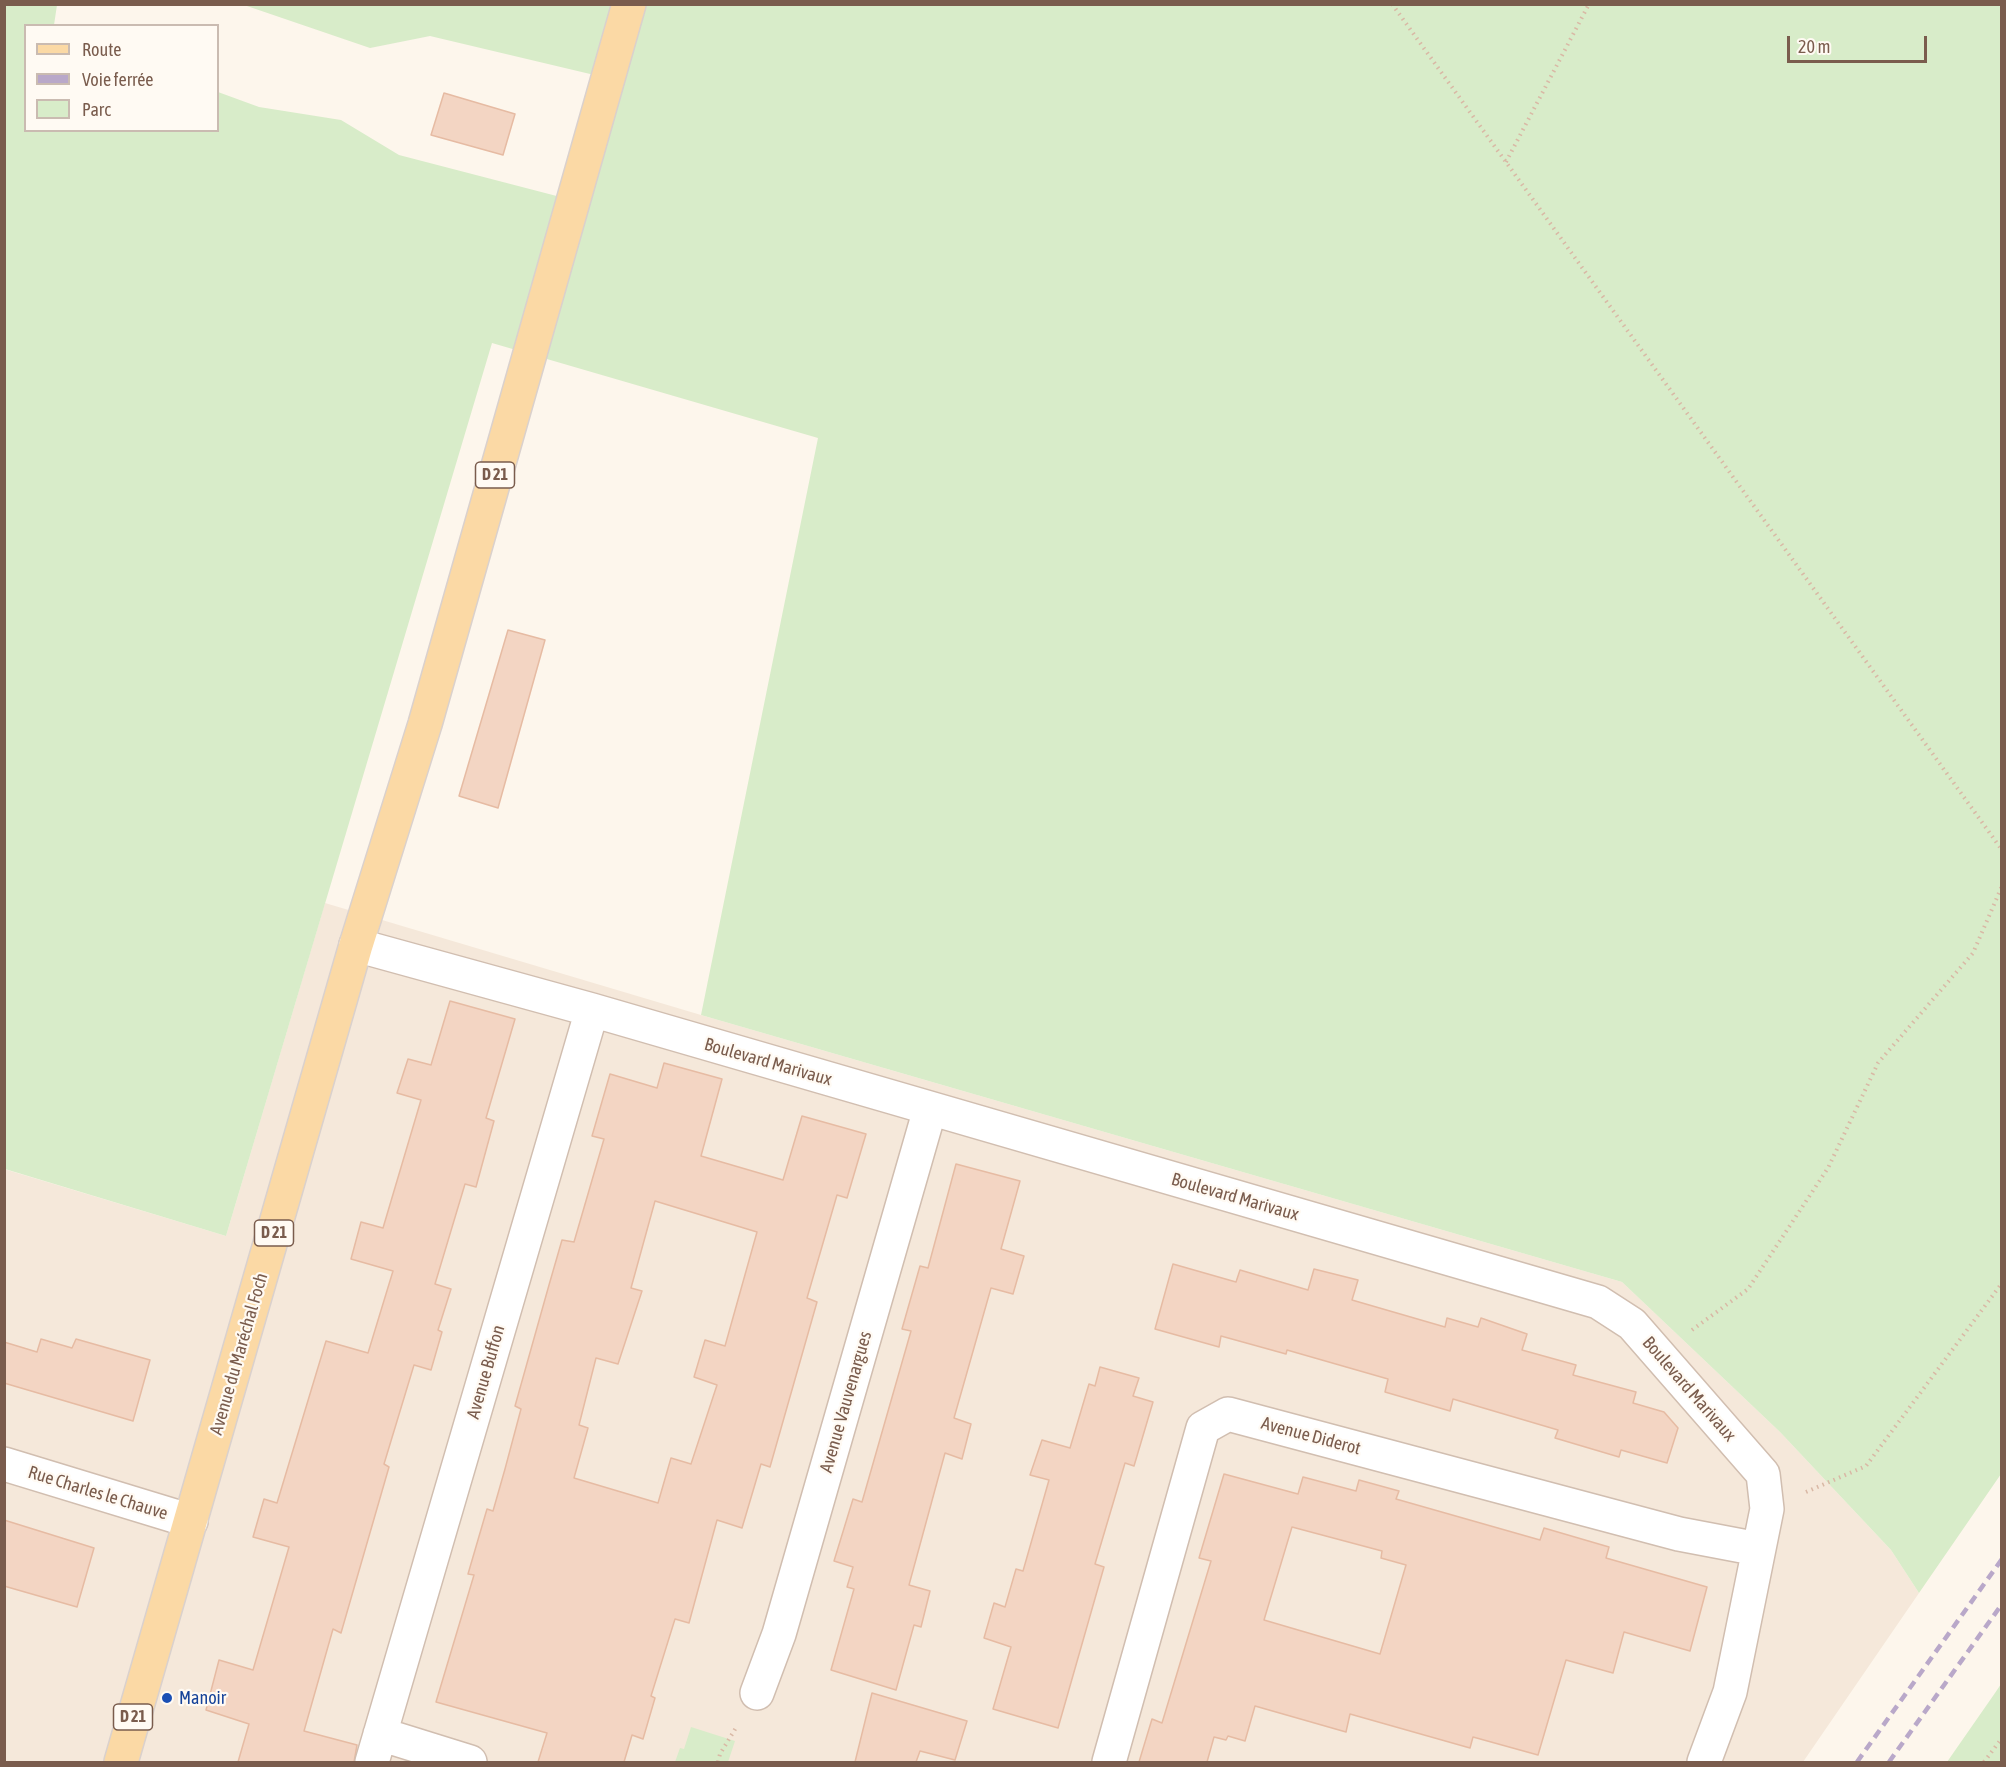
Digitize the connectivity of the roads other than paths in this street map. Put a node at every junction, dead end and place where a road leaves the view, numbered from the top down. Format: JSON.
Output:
{"nodes":[{"id":1,"x":629,"y":4,"type":"edge"},
{"id":2,"x":356,"y":945,"type":"junction"},
{"id":3,"x":592,"y":1010,"type":"junction"},
{"id":4,"x":930,"y":1109,"type":"junction"},
{"id":5,"x":4,"y":1464,"type":"edge"},
{"id":6,"x":191,"y":1521,"type":"junction"},
{"id":7,"x":1758,"y":1549,"type":"junction"},
{"id":8,"x":757,"y":1693,"type":"dead end"},
{"id":9,"x":376,"y":1748,"type":"edge"},
{"id":10,"x":121,"y":1762,"type":"edge"},
{"id":11,"x":470,"y":1762,"type":"edge"},
{"id":12,"x":1109,"y":1762,"type":"edge"},
{"id":13,"x":1704,"y":1762,"type":"edge"}],
"edges":[{"from":1,"to":2,"type":"main road","number":"D 21"},
{"from":2,"to":3,"type":"street","name":"Boulevard Marivaux"},
{"from":2,"to":6,"type":"main road","name":"Avenue du Maréchal Foch","number":"D 21"},
{"from":3,"to":4,"type":"street","name":"Boulevard Marivaux"},
{"from":3,"to":9,"type":"street","name":"Avenue Buffon"},
{"from":4,"to":7,"type":"street","name":"Boulevard Marivaux"},
{"from":4,"to":8,"type":"street","name":"Avenue Vauvenargues"},
{"from":5,"to":6,"type":"street","name":"Rue Charles le Chauve"},
{"from":6,"to":10,"type":"main road","name":"Avenue du Maréchal Foch","number":"D 21"},
{"from":7,"to":12,"type":"street","name":"Avenue Diderot"},
{"from":7,"to":13,"type":"street","name":"Boulevard Marivaux"},
{"from":9,"to":11,"type":"street"}]}
